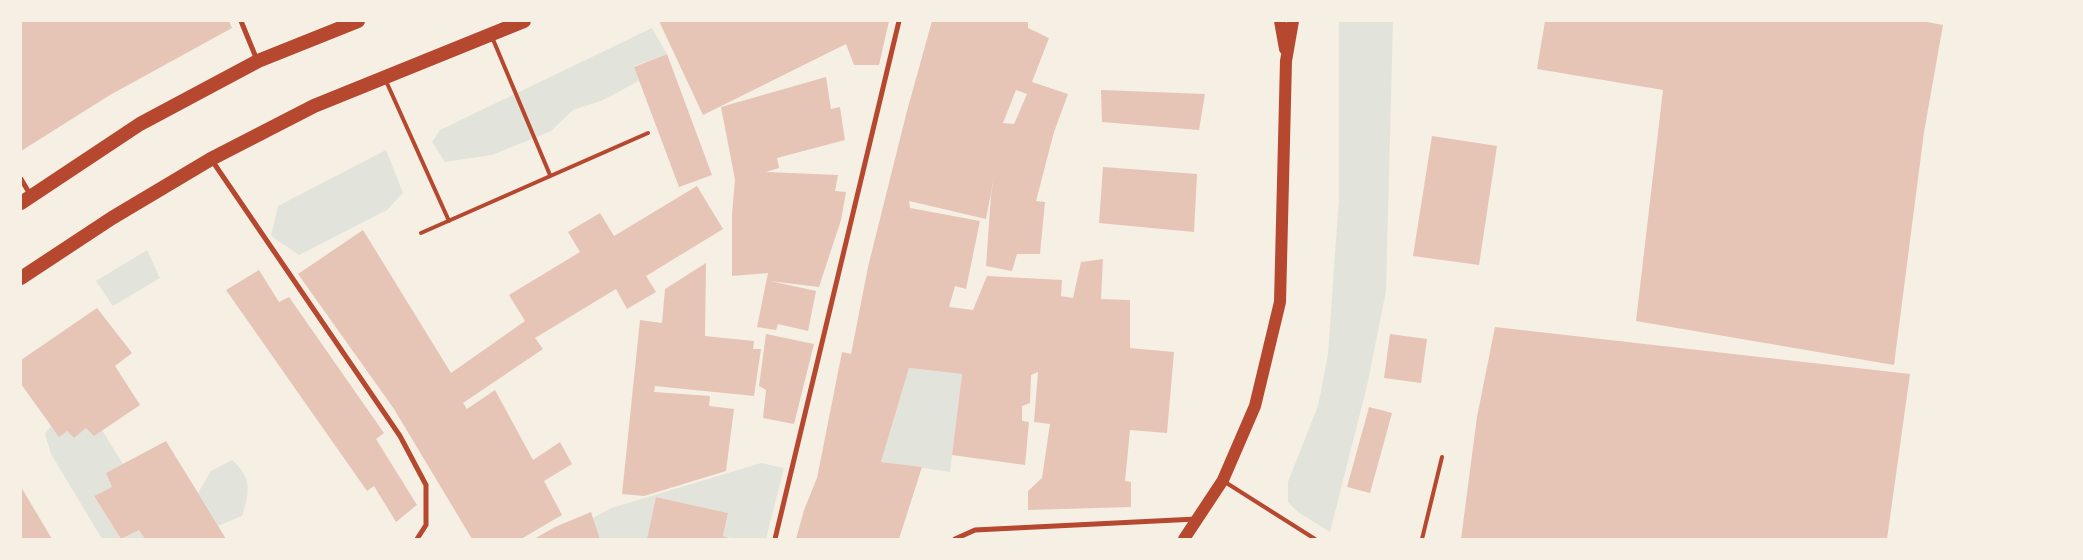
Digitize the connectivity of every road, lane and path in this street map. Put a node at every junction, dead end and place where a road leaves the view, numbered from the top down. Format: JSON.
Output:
{"nodes":[{"id":1,"x":241,"y":21,"type":"edge"},
{"id":2,"x":358,"y":21,"type":"edge"},
{"id":3,"x":524,"y":21,"type":"edge"},
{"id":4,"x":899,"y":21,"type":"edge"},
{"id":5,"x":1280,"y":21,"type":"edge"},
{"id":6,"x":1293,"y":21,"type":"edge"},
{"id":7,"x":491,"y":35,"type":"junction"},
{"id":8,"x":258,"y":61,"type":"junction"},
{"id":9,"x":1286,"y":61,"type":"junction"},
{"id":10,"x":385,"y":77,"type":"junction"},
{"id":11,"x":648,"y":133,"type":"dead end"},
{"id":12,"x":211,"y":159,"type":"junction"},
{"id":13,"x":550,"y":175,"type":"junction"},
{"id":14,"x":21,"y":179,"type":"edge"},
{"id":15,"x":26,"y":200,"type":"edge"},
{"id":16,"x":449,"y":221,"type":"junction"},
{"id":17,"x":421,"y":233,"type":"dead end"},
{"id":18,"x":21,"y":278,"type":"edge"},
{"id":19,"x":1442,"y":458,"type":"dead end"},
{"id":20,"x":1223,"y":480,"type":"junction"},
{"id":21,"x":1196,"y":519,"type":"junction"},
{"id":22,"x":417,"y":539,"type":"edge"},
{"id":23,"x":775,"y":539,"type":"edge"},
{"id":24,"x":955,"y":539,"type":"edge"},
{"id":25,"x":1184,"y":539,"type":"edge"},
{"id":26,"x":1315,"y":539,"type":"edge"},
{"id":27,"x":1422,"y":539,"type":"edge"}],
"edges":[{"from":1,"to":8,"type":"street"},
{"from":2,"to":8,"type":"highway"},
{"from":3,"to":7,"type":"highway"},
{"from":4,"to":23,"type":"street"},
{"from":5,"to":9,"type":"main road"},
{"from":6,"to":9,"type":"main road"},
{"from":7,"to":10,"type":"highway"},
{"from":7,"to":13,"type":"lane"},
{"from":8,"to":15,"type":"highway"},
{"from":9,"to":20,"type":"main road"},
{"from":10,"to":12,"type":"highway"},
{"from":10,"to":16,"type":"lane"},
{"from":11,"to":13,"type":"lane"},
{"from":12,"to":18,"type":"highway"},
{"from":12,"to":22,"type":"street"},
{"from":13,"to":16,"type":"lane"},
{"from":14,"to":15,"type":"street"},
{"from":16,"to":17,"type":"lane"},
{"from":19,"to":27,"type":"lane"},
{"from":20,"to":21,"type":"main road"},
{"from":20,"to":26,"type":"lane"},
{"from":21,"to":24,"type":"street"},
{"from":21,"to":25,"type":"main road"}]}
